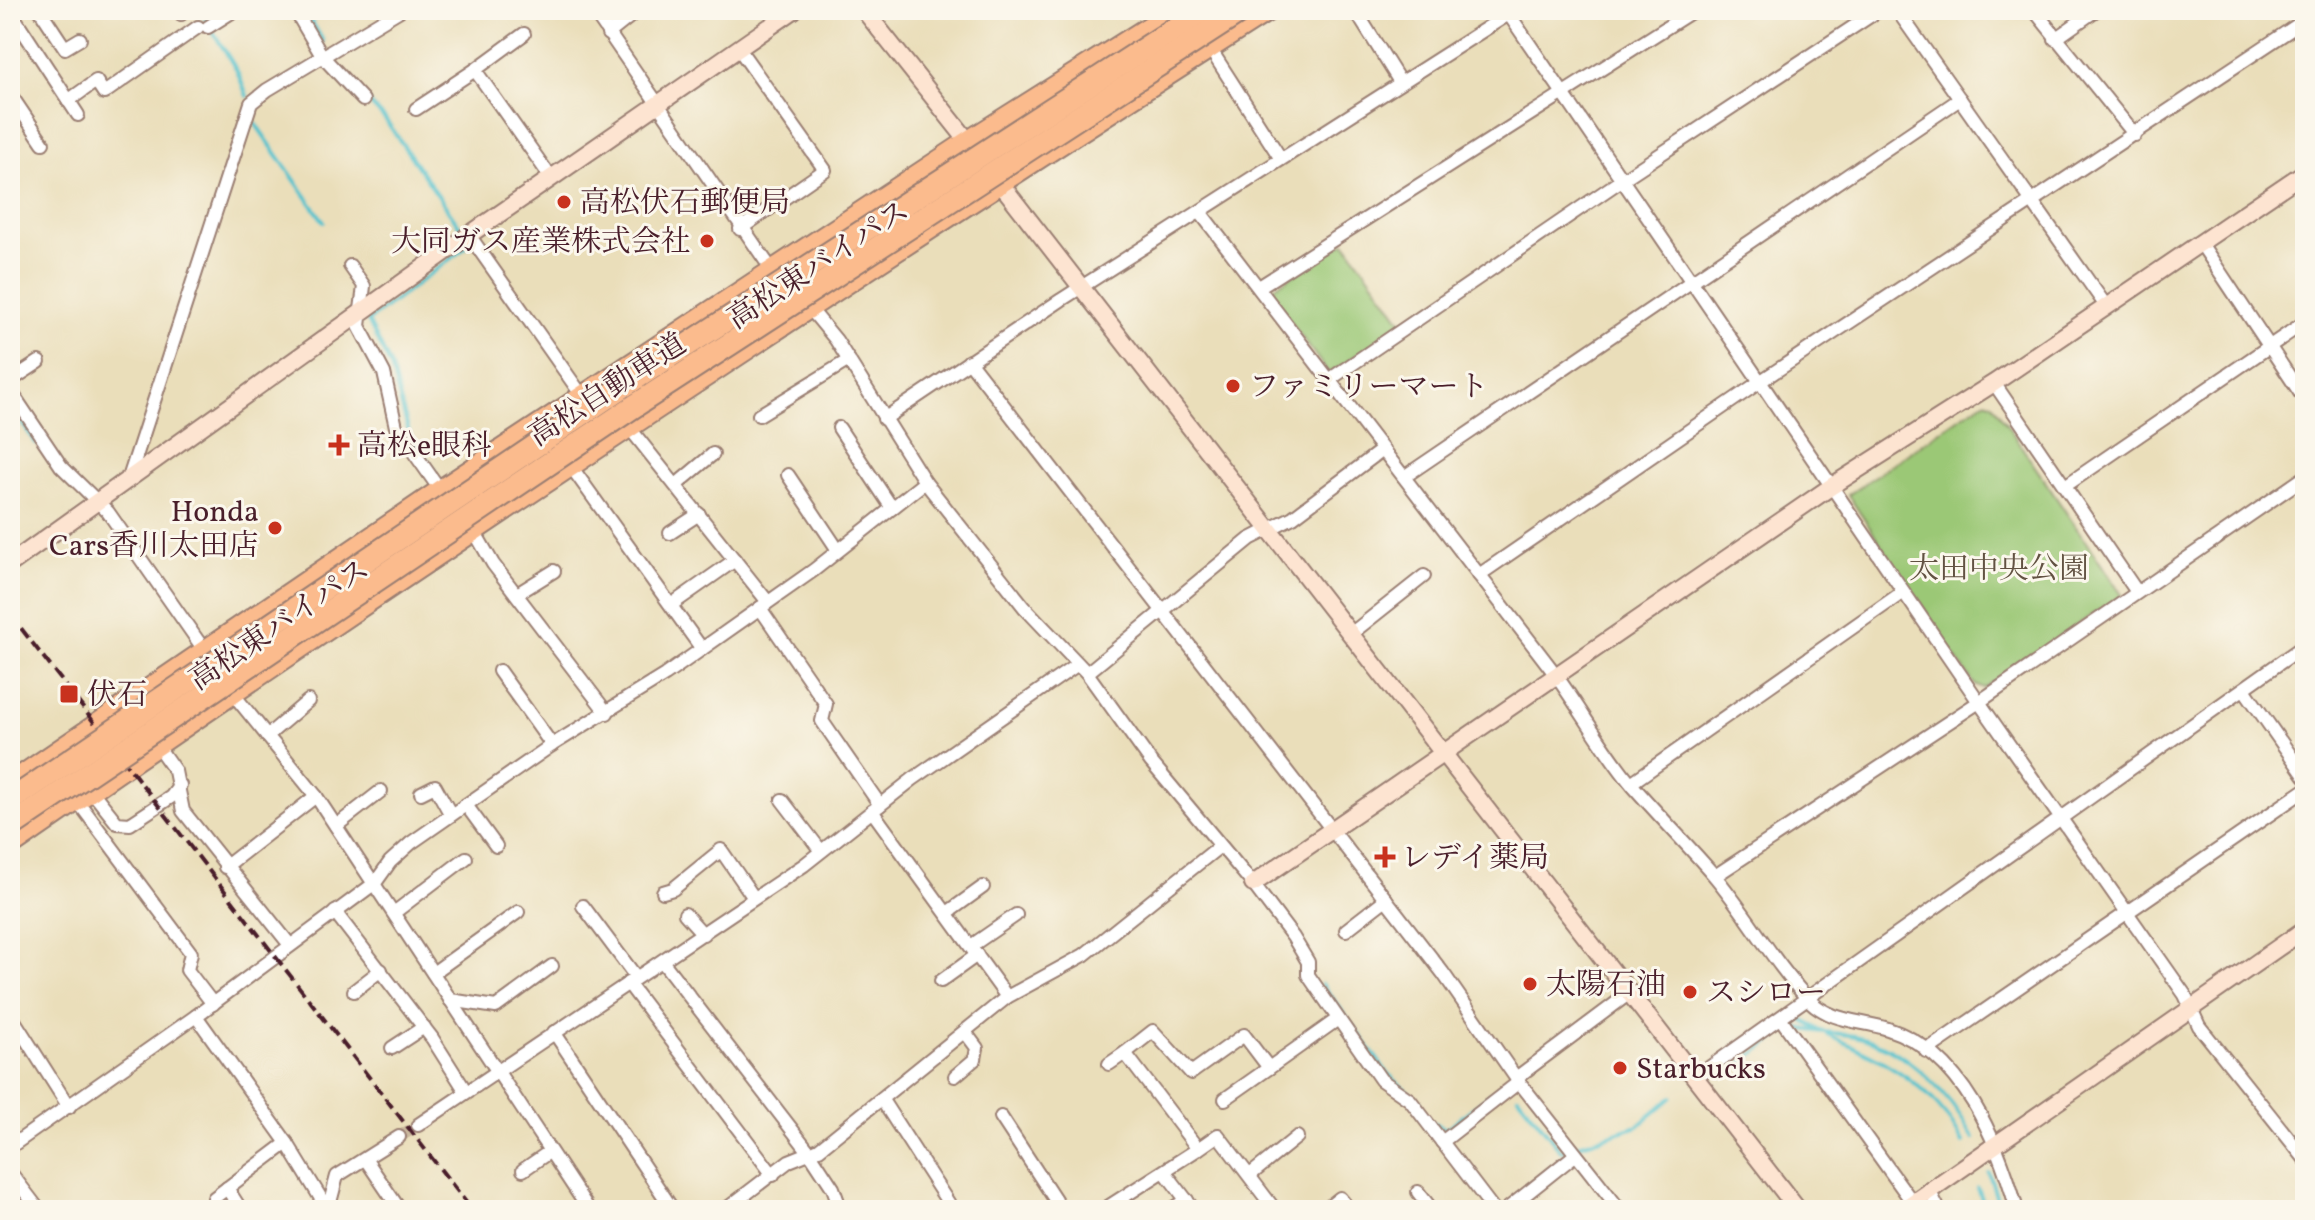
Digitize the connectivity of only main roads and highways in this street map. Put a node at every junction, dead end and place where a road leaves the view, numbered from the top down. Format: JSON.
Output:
{"nodes":[{"id":1,"x":1204,"y":10,"type":"edge"},
{"id":2,"x":1243,"y":10,"type":"edge"},
{"id":3,"x":1267,"y":10,"type":"edge"},
{"id":4,"x":1171,"y":12,"type":"edge"},
{"id":5,"x":10,"y":785,"type":"edge"},
{"id":6,"x":10,"y":801,"type":"edge"},
{"id":7,"x":10,"y":827,"type":"edge"},
{"id":8,"x":10,"y":845,"type":"edge"}],
"edges":[{"from":1,"to":6,"type":"highway","name":"高松自動車道","bridge":true},
{"from":2,"to":7,"type":"highway","name":"高松自動車道","bridge":true},
{"from":3,"to":8,"type":"highway","name":"高松東バイパス"},
{"from":4,"to":5,"type":"highway","name":"高松東バイパス"}]}
